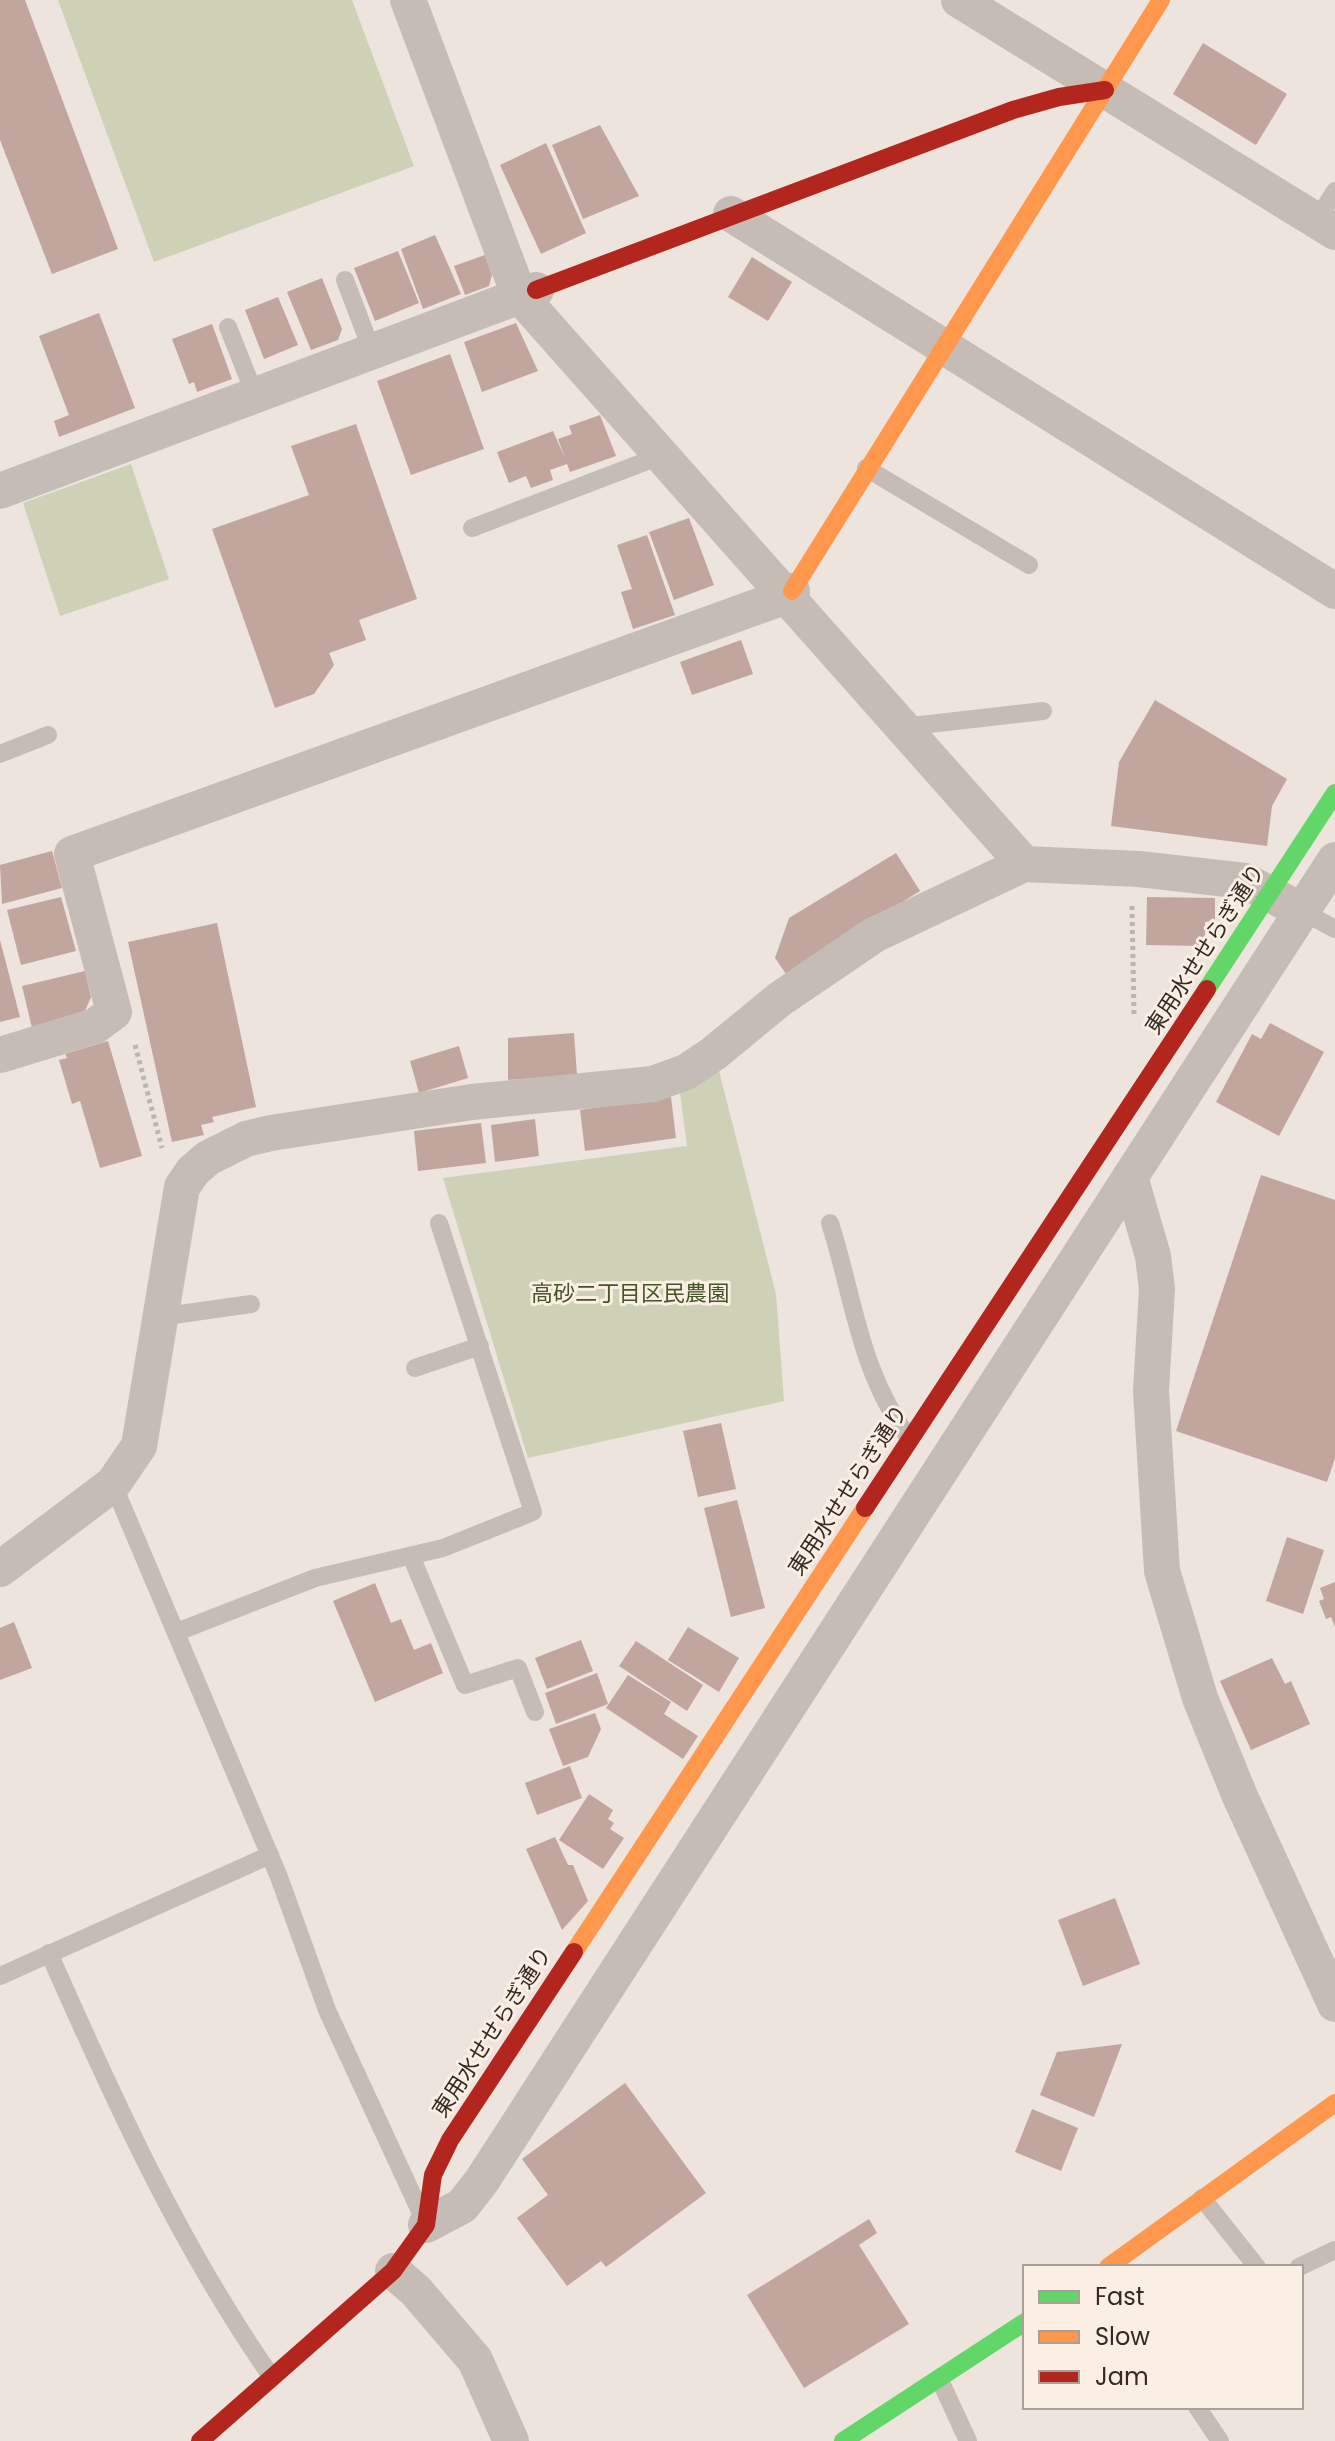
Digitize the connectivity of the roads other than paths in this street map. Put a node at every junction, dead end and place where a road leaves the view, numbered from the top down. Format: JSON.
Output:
{"nodes":[{"id":1,"x":408,"y":0,"type":"edge"},
{"id":2,"x":959,"y":0,"type":"edge"},
{"id":3,"x":1161,"y":0,"type":"edge"},
{"id":4,"x":1105,"y":90,"type":"junction"},
{"id":5,"x":731,"y":214,"type":"junction"},
{"id":6,"x":1329,"y":214,"type":"edge"},
{"id":7,"x":345,"y":280,"type":"dead end"},
{"id":8,"x":528,"y":293,"type":"junction"},
{"id":9,"x":228,"y":327,"type":"dead end"},
{"id":10,"x":943,"y":347,"type":"junction"},
{"id":11,"x":372,"y":351,"type":"junction"},
{"id":12,"x":255,"y":395,"type":"junction"},
{"id":13,"x":660,"y":456,"type":"junction"},
{"id":14,"x":866,"y":468,"type":"junction"},
{"id":15,"x":0,"y":491,"type":"edge"},
{"id":16,"x":472,"y":528,"type":"dead end"},
{"id":17,"x":1029,"y":565,"type":"dead end"},
{"id":18,"x":1335,"y":591,"type":"edge"},
{"id":19,"x":788,"y":594,"type":"junction"},
{"id":20,"x":1043,"y":711,"type":"dead end"},
{"id":21,"x":900,"y":728,"type":"junction"},
{"id":22,"x":48,"y":735,"type":"dead end"},
{"id":23,"x":0,"y":754,"type":"edge"},
{"id":24,"x":1335,"y":793,"type":"edge"},
{"id":25,"x":1335,"y":860,"type":"edge"},
{"id":26,"x":1024,"y":864,"type":"junction"},
{"id":27,"x":1271,"y":892,"type":"junction"},
{"id":28,"x":1302,"y":911,"type":"junction"},
{"id":29,"x":1335,"y":929,"type":"edge"},
{"id":30,"x":0,"y":1055,"type":"edge"},
{"id":31,"x":1130,"y":1177,"type":"junction"},
{"id":32,"x":439,"y":1223,"type":"dead end"},
{"id":33,"x":830,"y":1223,"type":"dead end"},
{"id":34,"x":251,"y":1304,"type":"dead end"},
{"id":35,"x":159,"y":1317,"type":"junction"},
{"id":36,"x":480,"y":1346,"type":"junction"},
{"id":37,"x":415,"y":1368,"type":"dead end"},
{"id":38,"x":910,"y":1440,"type":"junction"},
{"id":39,"x":113,"y":1484,"type":"junction"},
{"id":40,"x":411,"y":1556,"type":"junction"},
{"id":41,"x":0,"y":1569,"type":"edge"},
{"id":42,"x":177,"y":1632,"type":"junction"},
{"id":43,"x":535,"y":1712,"type":"dead end"},
{"id":44,"x":270,"y":1855,"type":"junction"},
{"id":45,"x":49,"y":1953,"type":"junction"},
{"id":46,"x":0,"y":1976,"type":"edge"},
{"id":47,"x":1335,"y":2004,"type":"edge"},
{"id":48,"x":1335,"y":2103,"type":"edge"},
{"id":49,"x":1202,"y":2198,"type":"junction"},
{"id":50,"x":426,"y":2225,"type":"junction"},
{"id":51,"x":1335,"y":2250,"type":"edge"},
{"id":52,"x":1111,"y":2265,"type":"edge"},
{"id":53,"x":1255,"y":2265,"type":"edge"},
{"id":54,"x":1303,"y":2265,"type":"edge"},
{"id":55,"x":393,"y":2271,"type":"junction"},
{"id":56,"x":1023,"y":2323,"type":"edge"},
{"id":57,"x":271,"y":2376,"type":"junction"},
{"id":58,"x":939,"y":2378,"type":"junction"},
{"id":59,"x":1198,"y":2409,"type":"edge"},
{"id":60,"x":200,"y":2441,"type":"edge"},
{"id":61,"x":511,"y":2441,"type":"edge"},
{"id":62,"x":843,"y":2441,"type":"edge"},
{"id":63,"x":968,"y":2441,"type":"edge"},
{"id":64,"x":1220,"y":2441,"type":"edge"}],
"edges":[{"from":1,"to":8,"type":"street"},
{"from":2,"to":4,"type":"street"},
{"from":3,"to":4,"type":"street"},
{"from":4,"to":5,"type":"street"},
{"from":4,"to":6,"type":"street"},
{"from":4,"to":10,"type":"street"},
{"from":5,"to":8,"type":"street"},
{"from":5,"to":10,"type":"street"},
{"from":7,"to":11,"type":"lane"},
{"from":8,"to":11,"type":"street"},
{"from":8,"to":13,"type":"street"},
{"from":9,"to":12,"type":"lane"},
{"from":10,"to":14,"type":"street"},
{"from":10,"to":18,"type":"street"},
{"from":11,"to":12,"type":"street"},
{"from":12,"to":15,"type":"street"},
{"from":13,"to":16,"type":"lane"},
{"from":13,"to":19,"type":"street"},
{"from":14,"to":17,"type":"lane"},
{"from":14,"to":19,"type":"street"},
{"from":19,"to":21,"type":"street"},
{"from":19,"to":30,"type":"street"},
{"from":20,"to":21,"type":"lane"},
{"from":21,"to":26,"type":"street"},
{"from":22,"to":23,"type":"lane"},
{"from":24,"to":27,"type":"street","name":"東用水せせらぎ通り"},
{"from":25,"to":28,"type":"street"},
{"from":26,"to":27,"type":"street"},
{"from":26,"to":35,"type":"street"},
{"from":27,"to":28,"type":"street"},
{"from":27,"to":38,"type":"street","name":"東用水せせらぎ通り"},
{"from":28,"to":29,"type":"lane"},
{"from":28,"to":31,"type":"street"},
{"from":31,"to":47,"type":"street"},
{"from":31,"to":50,"type":"street"},
{"from":32,"to":36,"type":"lane"},
{"from":33,"to":38,"type":"lane"},
{"from":34,"to":35,"type":"lane"},
{"from":35,"to":39,"type":"street"},
{"from":36,"to":37,"type":"lane"},
{"from":36,"to":40,"type":"lane"},
{"from":38,"to":50,"type":"street","name":"東用水せせらぎ通り"},
{"from":39,"to":41,"type":"street"},
{"from":39,"to":42,"type":"lane"},
{"from":40,"to":42,"type":"lane"},
{"from":40,"to":43,"type":"lane"},
{"from":42,"to":44,"type":"lane"},
{"from":44,"to":45,"type":"lane"},
{"from":44,"to":50,"type":"lane"},
{"from":45,"to":46,"type":"lane"},
{"from":45,"to":57,"type":"lane"},
{"from":48,"to":49,"type":"street"},
{"from":49,"to":52,"type":"street"},
{"from":49,"to":53,"type":"lane"},
{"from":50,"to":55,"type":"street"},
{"from":51,"to":54,"type":"lane"},
{"from":55,"to":57,"type":"street"},
{"from":55,"to":61,"type":"street"},
{"from":56,"to":58,"type":"street"},
{"from":57,"to":60,"type":"street"},
{"from":58,"to":62,"type":"street"},
{"from":58,"to":63,"type":"lane"},
{"from":59,"to":64,"type":"lane"}]}
